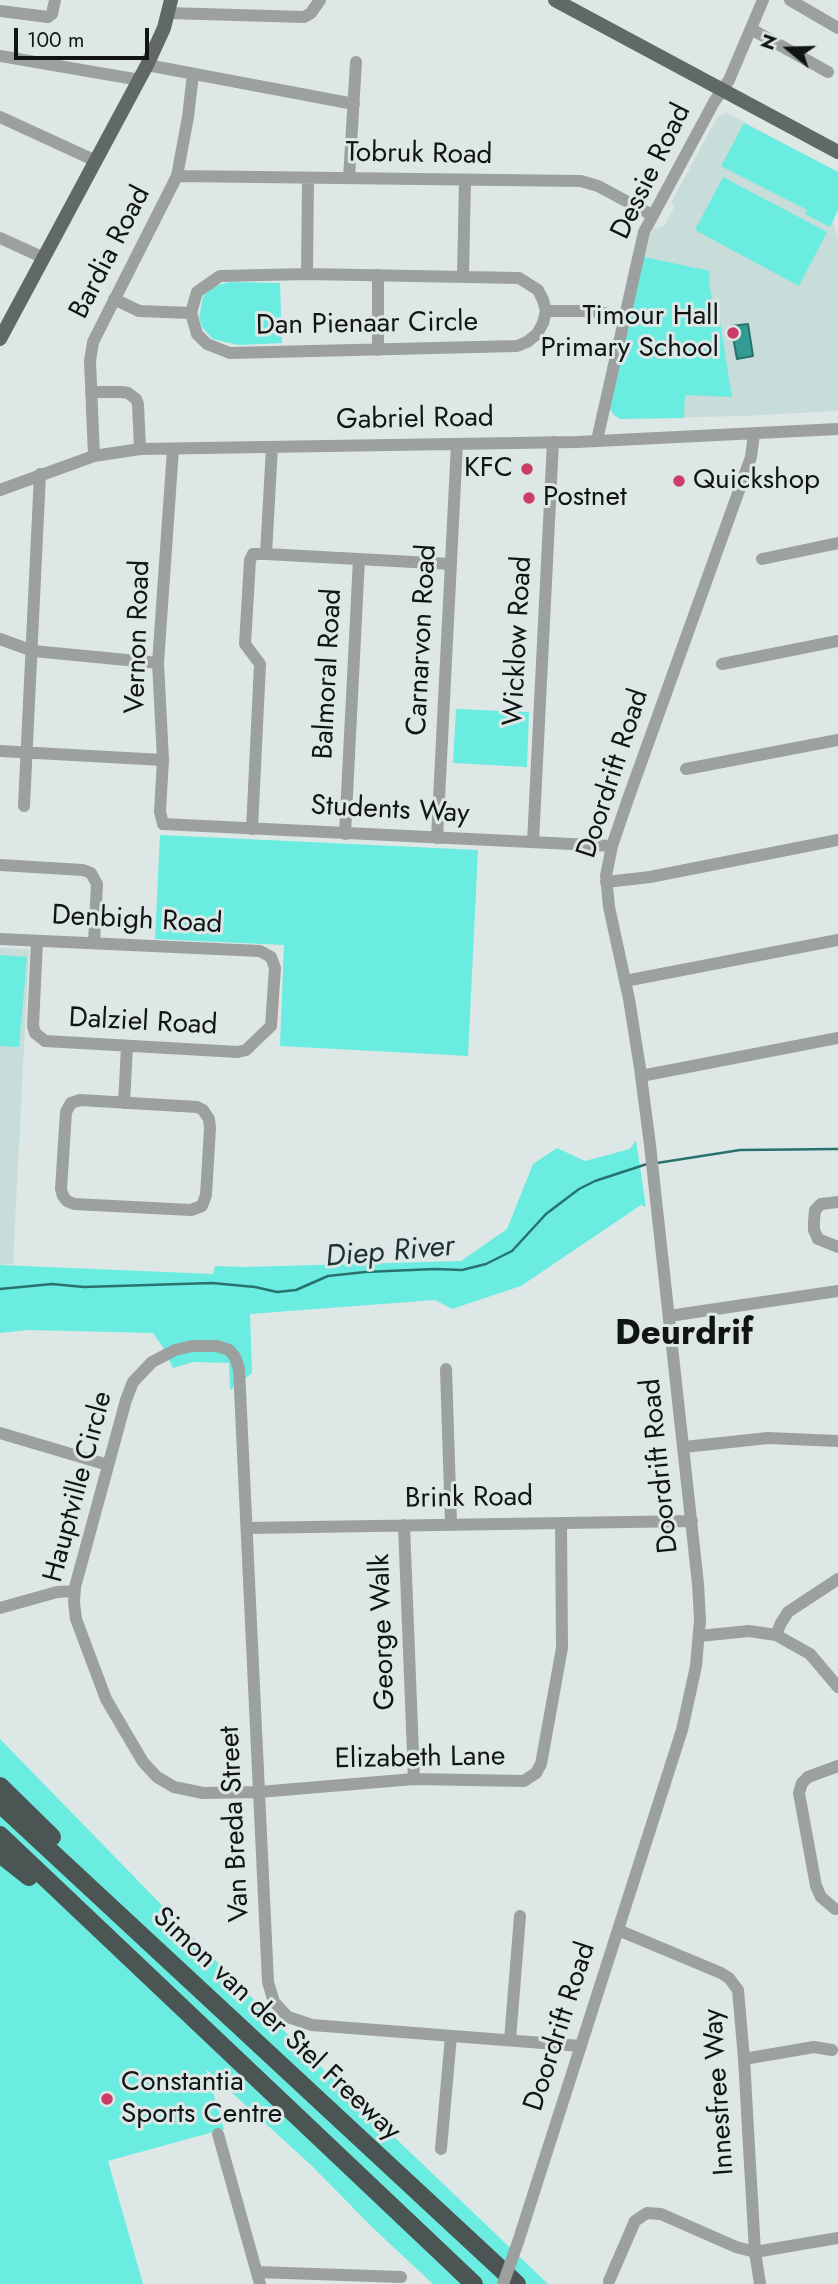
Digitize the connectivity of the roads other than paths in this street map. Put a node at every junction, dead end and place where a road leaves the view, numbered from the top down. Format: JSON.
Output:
{"nodes":[{"id":1,"x":55,"y":0,"type":"edge"},
{"id":2,"x":320,"y":0,"type":"edge"},
{"id":3,"x":555,"y":0,"type":"edge"},
{"id":4,"x":763,"y":0,"type":"edge"},
{"id":5,"x":790,"y":0,"type":"edge"},
{"id":6,"x":169,"y":7,"type":"edge"},
{"id":7,"x":0,"y":11,"type":"edge"},
{"id":8,"x":838,"y":28,"type":"edge"},
{"id":9,"x":751,"y":29,"type":"junction"},
{"id":10,"x":0,"y":56,"type":"edge"},
{"id":11,"x":356,"y":62,"type":"dead end"},
{"id":12,"x":147,"y":65,"type":"junction"},
{"id":13,"x":828,"y":72,"type":"dead end"},
{"id":14,"x":193,"y":74,"type":"junction"},
{"id":15,"x":140,"y":80,"type":"junction"},
{"id":16,"x":721,"y":91,"type":"junction"},
{"id":17,"x":354,"y":104,"type":"junction"},
{"id":18,"x":0,"y":117,"type":"edge"},
{"id":19,"x":838,"y":152,"type":"edge"},
{"id":20,"x":96,"y":160,"type":"junction"},
{"id":21,"x":177,"y":176,"type":"junction"},
{"id":22,"x":309,"y":178,"type":"junction"},
{"id":23,"x":349,"y":178,"type":"junction"},
{"id":24,"x":465,"y":180,"type":"junction"},
{"id":25,"x":652,"y":215,"type":"junction"},
{"id":26,"x":0,"y":239,"type":"edge"},
{"id":27,"x":44,"y":258,"type":"junction"},
{"id":28,"x":307,"y":274,"type":"junction"},
{"id":29,"x":378,"y":275,"type":"junction"},
{"id":30,"x":463,"y":276,"type":"junction"},
{"id":31,"x":114,"y":299,"type":"junction"},
{"id":32,"x":545,"y":311,"type":"junction"},
{"id":33,"x":191,"y":313,"type":"junction"},
{"id":34,"x":623,"y":317,"type":"junction"},
{"id":35,"x":0,"y":338,"type":"edge"},
{"id":36,"x":378,"y":349,"type":"junction"},
{"id":37,"x":91,"y":393,"type":"junction"},
{"id":38,"x":838,"y":429,"type":"edge"},
{"id":39,"x":754,"y":434,"type":"junction"},
{"id":40,"x":597,"y":440,"type":"junction"},
{"id":41,"x":553,"y":442,"type":"junction"},
{"id":42,"x":457,"y":444,"type":"junction"},
{"id":43,"x":272,"y":447,"type":"junction"},
{"id":44,"x":140,"y":449,"type":"junction"},
{"id":45,"x":173,"y":449,"type":"junction"},
{"id":46,"x":93,"y":456,"type":"junction"},
{"id":47,"x":40,"y":474,"type":"junction"},
{"id":48,"x":0,"y":491,"type":"edge"},
{"id":49,"x":838,"y":543,"type":"edge"},
{"id":50,"x":266,"y":554,"type":"junction"},
{"id":51,"x":359,"y":559,"type":"junction"},
{"id":52,"x":762,"y":559,"type":"dead end"},
{"id":53,"x":450,"y":564,"type":"junction"},
{"id":54,"x":0,"y":639,"type":"edge"},
{"id":55,"x":838,"y":642,"type":"edge"},
{"id":56,"x":33,"y":651,"type":"junction"},
{"id":57,"x":158,"y":663,"type":"junction"},
{"id":58,"x":722,"y":664,"type":"dead end"},
{"id":59,"x":838,"y":740,"type":"edge"},
{"id":60,"x":0,"y":751,"type":"edge"},
{"id":61,"x":28,"y":752,"type":"junction"},
{"id":62,"x":163,"y":760,"type":"junction"},
{"id":63,"x":686,"y":769,"type":"dead end"},
{"id":64,"x":24,"y":806,"type":"dead end"},
{"id":65,"x":166,"y":825,"type":"joint"},
{"id":66,"x":252,"y":829,"type":"junction"},
{"id":67,"x":345,"y":834,"type":"junction"},
{"id":68,"x":437,"y":838,"type":"junction"},
{"id":69,"x":838,"y":840,"type":"edge"},
{"id":70,"x":533,"y":842,"type":"junction"},
{"id":71,"x":612,"y":846,"type":"junction"},
{"id":72,"x":0,"y":865,"type":"edge"},
{"id":73,"x":606,"y":882,"type":"junction"},
{"id":74,"x":0,"y":939,"type":"edge"},
{"id":75,"x":838,"y":940,"type":"edge"},
{"id":76,"x":37,"y":941,"type":"junction"},
{"id":77,"x":94,"y":943,"type":"junction"},
{"id":78,"x":625,"y":981,"type":"junction"},
{"id":79,"x":838,"y":1038,"type":"edge"},
{"id":80,"x":256,"y":1041,"type":"joint"},
{"id":81,"x":127,"y":1046,"type":"junction"},
{"id":82,"x":641,"y":1076,"type":"junction"},
{"id":83,"x":124,"y":1103,"type":"junction"},
{"id":84,"x":838,"y":1202,"type":"edge"},
{"id":85,"x":838,"y":1247,"type":"edge"},
{"id":86,"x":838,"y":1291,"type":"edge"},
{"id":87,"x":669,"y":1316,"type":"junction"},
{"id":88,"x":239,"y":1369,"type":"joint"},
{"id":89,"x":446,"y":1369,"type":"dead end"},
{"id":90,"x":0,"y":1433,"type":"edge"},
{"id":91,"x":838,"y":1441,"type":"edge"},
{"id":92,"x":684,"y":1447,"type":"junction"},
{"id":93,"x":108,"y":1465,"type":"junction"},
{"id":94,"x":692,"y":1521,"type":"junction"},
{"id":95,"x":561,"y":1523,"type":"junction"},
{"id":96,"x":451,"y":1524,"type":"junction"},
{"id":97,"x":404,"y":1525,"type":"junction"},
{"id":98,"x":247,"y":1528,"type":"junction"},
{"id":99,"x":838,"y":1579,"type":"edge"},
{"id":100,"x":74,"y":1591,"type":"junction"},
{"id":101,"x":0,"y":1608,"type":"edge"},
{"id":102,"x":776,"y":1635,"type":"junction"},
{"id":103,"x":699,"y":1636,"type":"junction"},
{"id":104,"x":838,"y":1687,"type":"edge"},
{"id":105,"x":838,"y":1766,"type":"edge"},
{"id":106,"x":414,"y":1779,"type":"junction"},
{"id":107,"x":0,"y":1786,"type":"edge"},
{"id":108,"x":259,"y":1791,"type":"junction"},
{"id":109,"x":0,"y":1804,"type":"edge"},
{"id":110,"x":0,"y":1835,"type":"edge"},
{"id":111,"x":0,"y":1854,"type":"edge"},
{"id":112,"x":108,"y":1904,"type":"junction"},
{"id":113,"x":835,"y":1909,"type":"dead end"},
{"id":114,"x":520,"y":1916,"type":"dead end"},
{"id":115,"x":618,"y":1930,"type":"junction"},
{"id":116,"x":119,"y":1949,"type":"junction"},
{"id":117,"x":451,"y":2035,"type":"junction"},
{"id":118,"x":510,"y":2040,"type":"junction"},
{"id":119,"x":581,"y":2046,"type":"junction"},
{"id":120,"x":832,"y":2050,"type":"dead end"},
{"id":121,"x":744,"y":2059,"type":"junction"},
{"id":122,"x":218,"y":2134,"type":"dead end"},
{"id":123,"x":441,"y":2149,"type":"dead end"},
{"id":124,"x":838,"y":2238,"type":"edge"},
{"id":125,"x":755,"y":2252,"type":"junction"},
{"id":126,"x":401,"y":2277,"type":"dead end"},
{"id":127,"x":259,"y":2278,"type":"edge"},
{"id":128,"x":610,"y":2281,"type":"dead end"},
{"id":129,"x":474,"y":2284,"type":"edge"},
{"id":130,"x":503,"y":2284,"type":"edge"},
{"id":131,"x":517,"y":2284,"type":"edge"},
{"id":132,"x":760,"y":2284,"type":"edge"}],
"edges":[{"from":1,"to":7,"type":"street"},
{"from":2,"to":6,"type":"street"},
{"from":3,"to":16,"type":"main road"},
{"from":4,"to":9,"type":"street","name":"Dessie Road"},
{"from":5,"to":8,"type":"street"},
{"from":6,"to":12,"type":"main road"},
{"from":9,"to":13,"type":"street"},
{"from":9,"to":16,"type":"street","name":"Dessie Road"},
{"from":10,"to":15,"type":"street"},
{"from":11,"to":17,"type":"street"},
{"from":12,"to":14,"type":"street"},
{"from":12,"to":15,"type":"main road"},
{"from":14,"to":17,"type":"street"},
{"from":14,"to":21,"type":"street","name":"Bardia Road"},
{"from":15,"to":20,"type":"main road"},
{"from":16,"to":19,"type":"main road"},
{"from":16,"to":25,"type":"street","name":"Dessie Road"},
{"from":17,"to":23,"type":"street"},
{"from":18,"to":20,"type":"street"},
{"from":20,"to":27,"type":"main road"},
{"from":21,"to":22,"type":"street","name":"Tobruk Road"},
{"from":21,"to":31,"type":"street","name":"Bardia Road"},
{"from":22,"to":23,"type":"street","name":"Tobruk Road"},
{"from":22,"to":28,"type":"street","name":"Dan Pienaar Circle"},
{"from":23,"to":24,"type":"street","name":"Tobruk Road"},
{"from":24,"to":25,"type":"street","name":"Tobruk Road"},
{"from":24,"to":30,"type":"street","name":"Dan Pienaar Circle"},
{"from":25,"to":34,"type":"street","name":"Dessie Road"},
{"from":26,"to":27,"type":"street"},
{"from":27,"to":35,"type":"main road"},
{"from":28,"to":29,"type":"street","name":"Dan Pienaar Circle"},
{"from":28,"to":33,"type":"street","name":"Dan Pienaar Circle"},
{"from":29,"to":30,"type":"street","name":"Dan Pienaar Circle"},
{"from":29,"to":36,"type":"street"},
{"from":30,"to":32,"type":"street","name":"Dan Pienaar Circle"},
{"from":31,"to":33,"type":"street"},
{"from":31,"to":37,"type":"street","name":"Bardia Road"},
{"from":32,"to":34,"type":"street"},
{"from":32,"to":36,"type":"street","name":"Dan Pienaar Circle"},
{"from":33,"to":36,"type":"street","name":"Dan Pienaar Circle"},
{"from":34,"to":40,"type":"street","name":"Dessie Road"},
{"from":37,"to":44,"type":"street"},
{"from":37,"to":46,"type":"street","name":"Bardia Road"},
{"from":38,"to":39,"type":"street","name":"Gabriel Road"},
{"from":39,"to":40,"type":"street","name":"Gabriel Road"},
{"from":39,"to":71,"type":"street","name":"Doordrift Road"},
{"from":40,"to":41,"type":"street","name":"Gabriel Road"},
{"from":41,"to":42,"type":"street","name":"Gabriel Road"},
{"from":41,"to":70,"type":"street","name":"Wicklow Road"},
{"from":42,"to":43,"type":"street","name":"Gabriel Road"},
{"from":42,"to":53,"type":"street","name":"Carnarvon Road"},
{"from":43,"to":45,"type":"street","name":"Gabriel Road"},
{"from":43,"to":50,"type":"street"},
{"from":44,"to":45,"type":"street","name":"Gabriel Road"},
{"from":44,"to":46,"type":"street","name":"Gabriel Road"},
{"from":45,"to":57,"type":"street","name":"Vernon Road"},
{"from":46,"to":47,"type":"street","name":"Gabriel Road"},
{"from":47,"to":48,"type":"street","name":"Gabriel Road"},
{"from":47,"to":56,"type":"street"},
{"from":49,"to":52,"type":"street"},
{"from":50,"to":51,"type":"street"},
{"from":50,"to":66,"type":"street"},
{"from":51,"to":53,"type":"street"},
{"from":51,"to":67,"type":"street","name":"Balmoral Road"},
{"from":53,"to":68,"type":"street","name":"Carnarvon Road"},
{"from":54,"to":56,"type":"street"},
{"from":55,"to":58,"type":"street"},
{"from":56,"to":57,"type":"street"},
{"from":56,"to":61,"type":"street"},
{"from":57,"to":62,"type":"street","name":"Vernon Road"},
{"from":59,"to":63,"type":"street"},
{"from":60,"to":61,"type":"street"},
{"from":61,"to":62,"type":"street"},
{"from":61,"to":64,"type":"street"},
{"from":62,"to":65,"type":"street","name":"Vernon Road"},
{"from":65,"to":66,"type":"street","name":"Students Way"},
{"from":66,"to":67,"type":"street","name":"Students Way"},
{"from":67,"to":68,"type":"street","name":"Students Way"},
{"from":68,"to":70,"type":"street","name":"Students Way"},
{"from":69,"to":73,"type":"street"},
{"from":70,"to":71,"type":"street","name":"Students Way"},
{"from":71,"to":73,"type":"street","name":"Doordrift Road"},
{"from":72,"to":77,"type":"street"},
{"from":73,"to":78,"type":"street","name":"Doordrift Road"},
{"from":74,"to":76,"type":"street","name":"Denbigh Road"},
{"from":75,"to":78,"type":"street"},
{"from":76,"to":77,"type":"street","name":"Denbigh Road"},
{"from":76,"to":81,"type":"street","name":"Dalziel Road"},
{"from":77,"to":80,"type":"street","name":"Denbigh Road"},
{"from":78,"to":82,"type":"street","name":"Doordrift Road"},
{"from":79,"to":82,"type":"street"},
{"from":80,"to":81,"type":"street","name":"Dalziel Road"},
{"from":81,"to":83,"type":"street"},
{"from":82,"to":87,"type":"street","name":"Doordrift Road"},
{"from":83,"to":83,"type":"street"},
{"from":84,"to":85,"type":"street"},
{"from":86,"to":87,"type":"street"},
{"from":87,"to":92,"type":"street","name":"Doordrift Road"},
{"from":88,"to":93,"type":"street","name":"Hauptville Circle"},
{"from":88,"to":98,"type":"street","name":"Van Breda Street"},
{"from":89,"to":96,"type":"street"},
{"from":90,"to":93,"type":"street"},
{"from":91,"to":92,"type":"street"},
{"from":92,"to":94,"type":"street","name":"Doordrift Road"},
{"from":93,"to":100,"type":"street","name":"Hauptville Circle"},
{"from":94,"to":95,"type":"street","name":"Brink Road"},
{"from":94,"to":103,"type":"street","name":"Doordrift Road"},
{"from":95,"to":96,"type":"street","name":"Brink Road"},
{"from":95,"to":106,"type":"street","name":"Elizabeth Lane"},
{"from":96,"to":97,"type":"street","name":"Brink Road"},
{"from":97,"to":98,"type":"street","name":"Brink Road"},
{"from":97,"to":106,"type":"street","name":"George Walk"},
{"from":98,"to":108,"type":"street","name":"Van Breda Street"},
{"from":99,"to":102,"type":"street"},
{"from":100,"to":101,"type":"street"},
{"from":100,"to":108,"type":"street","name":"Hauptville Circle"},
{"from":102,"to":103,"type":"street"},
{"from":102,"to":104,"type":"street"},
{"from":103,"to":115,"type":"street","name":"Doordrift Road"},
{"from":105,"to":113,"type":"street"},
{"from":106,"to":108,"type":"street","name":"Elizabeth Lane"},
{"from":107,"to":112,"type":"highway"},
{"from":108,"to":117,"type":"street","name":"Van Breda Street"},
{"from":109,"to":112,"type":"highway","name":"Simon van der Stel Freeway"},
{"from":110,"to":116,"type":"highway","name":"Simon van der Stel Freeway"},
{"from":111,"to":116,"type":"highway"},
{"from":112,"to":131,"type":"highway","name":"Simon van der Stel Freeway"},
{"from":114,"to":118,"type":"street"},
{"from":115,"to":119,"type":"street","name":"Doordrift Road"},
{"from":115,"to":121,"type":"street","name":"Innesfree Way"},
{"from":116,"to":129,"type":"highway","name":"Simon van der Stel Freeway"},
{"from":117,"to":118,"type":"street","name":"Van Breda Street"},
{"from":117,"to":123,"type":"street"},
{"from":118,"to":119,"type":"street","name":"Van Breda Street"},
{"from":119,"to":130,"type":"street","name":"Doordrift Road","bridge":true},
{"from":120,"to":121,"type":"street"},
{"from":121,"to":125,"type":"street","name":"Innesfree Way"},
{"from":122,"to":127,"type":"street"},
{"from":124,"to":125,"type":"street"},
{"from":125,"to":128,"type":"street"},
{"from":125,"to":132,"type":"street","name":"Innesfree Way"},
{"from":126,"to":127,"type":"street"}]}
